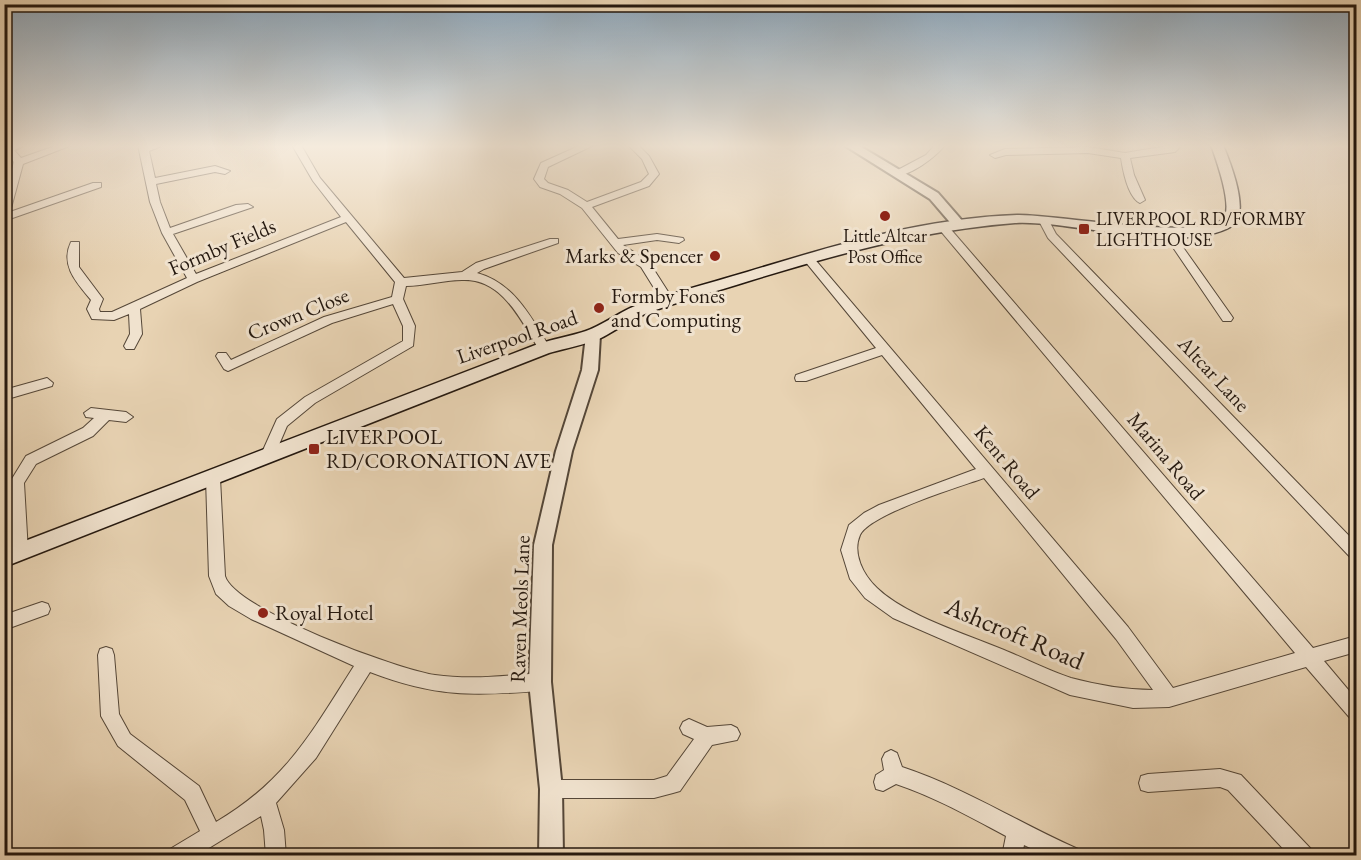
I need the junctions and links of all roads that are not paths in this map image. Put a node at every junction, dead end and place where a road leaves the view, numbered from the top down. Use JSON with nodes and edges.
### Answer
{"nodes":[{"id":1,"x":13,"y":185,"type":"edge"},
{"id":2,"x":97,"y":185,"type":"dead end"},
{"id":3,"x":151,"y":185,"type":"edge"},
{"id":4,"x":321,"y":185,"type":"edge"},
{"id":5,"x":544,"y":185,"type":"edge"},
{"id":6,"x":642,"y":185,"type":"edge"},
{"id":7,"x":916,"y":185,"type":"edge"},
{"id":8,"x":1133,"y":185,"type":"edge"},
{"id":9,"x":1229,"y":185,"type":"edge"},
{"id":10,"x":1140,"y":200,"type":"dead end"},
{"id":11,"x":244,"y":205,"type":"dead end"},
{"id":12,"x":586,"y":206,"type":"junction"},
{"id":13,"x":4,"y":217,"type":"edge"},
{"id":14,"x":347,"y":218,"type":"junction"},
{"id":15,"x":1044,"y":221,"type":"junction"},
{"id":16,"x":951,"y":226,"type":"junction"},
{"id":17,"x":1171,"y":232,"type":"junction"},
{"id":18,"x":167,"y":233,"type":"junction"},
{"id":19,"x":679,"y":240,"type":"dead end"},
{"id":20,"x":554,"y":241,"type":"dead end"},
{"id":21,"x":616,"y":243,"type":"junction"},
{"id":22,"x":70,"y":250,"type":"dead end"},
{"id":23,"x":808,"y":258,"type":"junction"},
{"id":24,"x":464,"y":276,"type":"junction"},
{"id":25,"x":193,"y":279,"type":"junction"},
{"id":26,"x":400,"y":282,"type":"junction"},
{"id":27,"x":397,"y":299,"type":"junction"},
{"id":28,"x":668,"y":301,"type":"junction"},
{"id":29,"x":134,"y":307,"type":"junction"},
{"id":30,"x":1227,"y":318,"type":"dead end"},
{"id":31,"x":593,"y":335,"type":"junction"},
{"id":32,"x":130,"y":346,"type":"dead end"},
{"id":33,"x":544,"y":348,"type":"junction"},
{"id":34,"x":886,"y":350,"type":"junction"},
{"id":35,"x":222,"y":356,"type":"dead end"},
{"id":36,"x":801,"y":378,"type":"dead end"},
{"id":37,"x":47,"y":383,"type":"dead end"},
{"id":38,"x":4,"y":395,"type":"edge"},
{"id":39,"x":91,"y":413,"type":"dead end"},
{"id":40,"x":105,"y":416,"type":"junction"},
{"id":41,"x":126,"y":417,"type":"dead end"},
{"id":42,"x":267,"y":457,"type":"junction"},
{"id":43,"x":987,"y":471,"type":"junction"},
{"id":44,"x":213,"y":478,"type":"junction"},
{"id":45,"x":1356,"y":554,"type":"edge"},
{"id":46,"x":12,"y":555,"type":"edge"},
{"id":47,"x":42,"y":609,"type":"dead end"},
{"id":48,"x":4,"y":623,"type":"edge"},
{"id":49,"x":1356,"y":644,"type":"edge"},
{"id":50,"x":106,"y":655,"type":"dead end"},
{"id":51,"x":1311,"y":659,"type":"junction"},
{"id":52,"x":367,"y":661,"type":"junction"},
{"id":53,"x":540,"y":682,"type":"junction"},
{"id":54,"x":1169,"y":698,"type":"junction"},
{"id":55,"x":1356,"y":712,"type":"edge"},
{"id":56,"x":688,"y":728,"type":"dead end"},
{"id":57,"x":731,"y":734,"type":"dead end"},
{"id":58,"x":707,"y":736,"type":"junction"},
{"id":59,"x":889,"y":772,"type":"dead end"},
{"id":60,"x":1148,"y":783,"type":"dead end"},
{"id":61,"x":551,"y":789,"type":"junction"},
{"id":62,"x":266,"y":800,"type":"junction"},
{"id":63,"x":1017,"y":832,"type":"junction"},
{"id":64,"x":211,"y":834,"type":"junction"},
{"id":65,"x":177,"y":855,"type":"edge"},
{"id":66,"x":276,"y":855,"type":"edge"},
{"id":67,"x":551,"y":855,"type":"edge"},
{"id":68,"x":1012,"y":855,"type":"edge"},
{"id":69,"x":1071,"y":855,"type":"edge"},
{"id":70,"x":1304,"y":855,"type":"edge"}],
"edges":[{"from":1,"to":13,"type":"street"},
{"from":2,"to":13,"type":"street"},
{"from":3,"to":18,"type":"street"},
{"from":4,"to":14,"type":"street"},
{"from":5,"to":12,"type":"street"},
{"from":6,"to":12,"type":"street"},
{"from":7,"to":16,"type":"street"},
{"from":8,"to":10,"type":"street"},
{"from":9,"to":17,"type":"main road","name":"Liverpool Road"},
{"from":11,"to":18,"type":"street"},
{"from":12,"to":21,"type":"street"},
{"from":14,"to":25,"type":"street","name":"Formby Fields"},
{"from":14,"to":26,"type":"street"},
{"from":15,"to":16,"type":"main road","name":"Liverpool Road"},
{"from":15,"to":17,"type":"main road","name":"Liverpool Road"},
{"from":15,"to":45,"type":"street","name":"Altcar Lane"},
{"from":16,"to":23,"type":"main road","name":"Liverpool Road"},
{"from":16,"to":51,"type":"street","name":"Marina Road"},
{"from":17,"to":30,"type":"street"},
{"from":18,"to":25,"type":"street"},
{"from":19,"to":21,"type":"street"},
{"from":20,"to":24,"type":"street"},
{"from":21,"to":28,"type":"street"},
{"from":22,"to":29,"type":"street","name":"Formby Fields"},
{"from":23,"to":28,"type":"main road","name":"Liverpool Road"},
{"from":23,"to":34,"type":"street","name":"Kent Road"},
{"from":24,"to":26,"type":"street"},
{"from":24,"to":33,"type":"street"},
{"from":25,"to":29,"type":"street","name":"Formby Fields"},
{"from":26,"to":27,"type":"street"},
{"from":27,"to":35,"type":"street","name":"Crown Close"},
{"from":27,"to":42,"type":"street"},
{"from":28,"to":31,"type":"main road","name":"Liverpool Road"},
{"from":29,"to":32,"type":"street"},
{"from":31,"to":33,"type":"main road","name":"Liverpool Road"},
{"from":31,"to":53,"type":"street","name":"Raven Meols Lane"},
{"from":33,"to":42,"type":"main road","name":"Liverpool Road"},
{"from":34,"to":36,"type":"street"},
{"from":34,"to":43,"type":"street","name":"Kent Road"},
{"from":37,"to":38,"type":"street"},
{"from":39,"to":40,"type":"street"},
{"from":40,"to":41,"type":"street"},
{"from":40,"to":46,"type":"street"},
{"from":42,"to":44,"type":"main road","name":"Liverpool Road"},
{"from":43,"to":54,"type":"street","name":"Kent Road"},
{"from":43,"to":54,"type":"street","name":"Ashcroft Road"},
{"from":44,"to":46,"type":"main road","name":"Liverpool Road"},
{"from":44,"to":52,"type":"street"},
{"from":47,"to":48,"type":"street"},
{"from":49,"to":51,"type":"street","name":"Ashcroft Road"},
{"from":50,"to":64,"type":"street"},
{"from":51,"to":54,"type":"street","name":"Ashcroft Road"},
{"from":51,"to":55,"type":"street","name":"Marina Road"},
{"from":52,"to":53,"type":"street"},
{"from":52,"to":62,"type":"street"},
{"from":53,"to":61,"type":"street","name":"Raven Meols Lane"},
{"from":56,"to":58,"type":"street"},
{"from":57,"to":58,"type":"street"},
{"from":58,"to":61,"type":"street"},
{"from":59,"to":63,"type":"street"},
{"from":60,"to":70,"type":"street"},
{"from":61,"to":67,"type":"street","name":"Raven Meols Lane"},
{"from":62,"to":64,"type":"street"},
{"from":62,"to":66,"type":"street"},
{"from":63,"to":68,"type":"street"},
{"from":63,"to":69,"type":"street"},
{"from":64,"to":65,"type":"street"}]}
